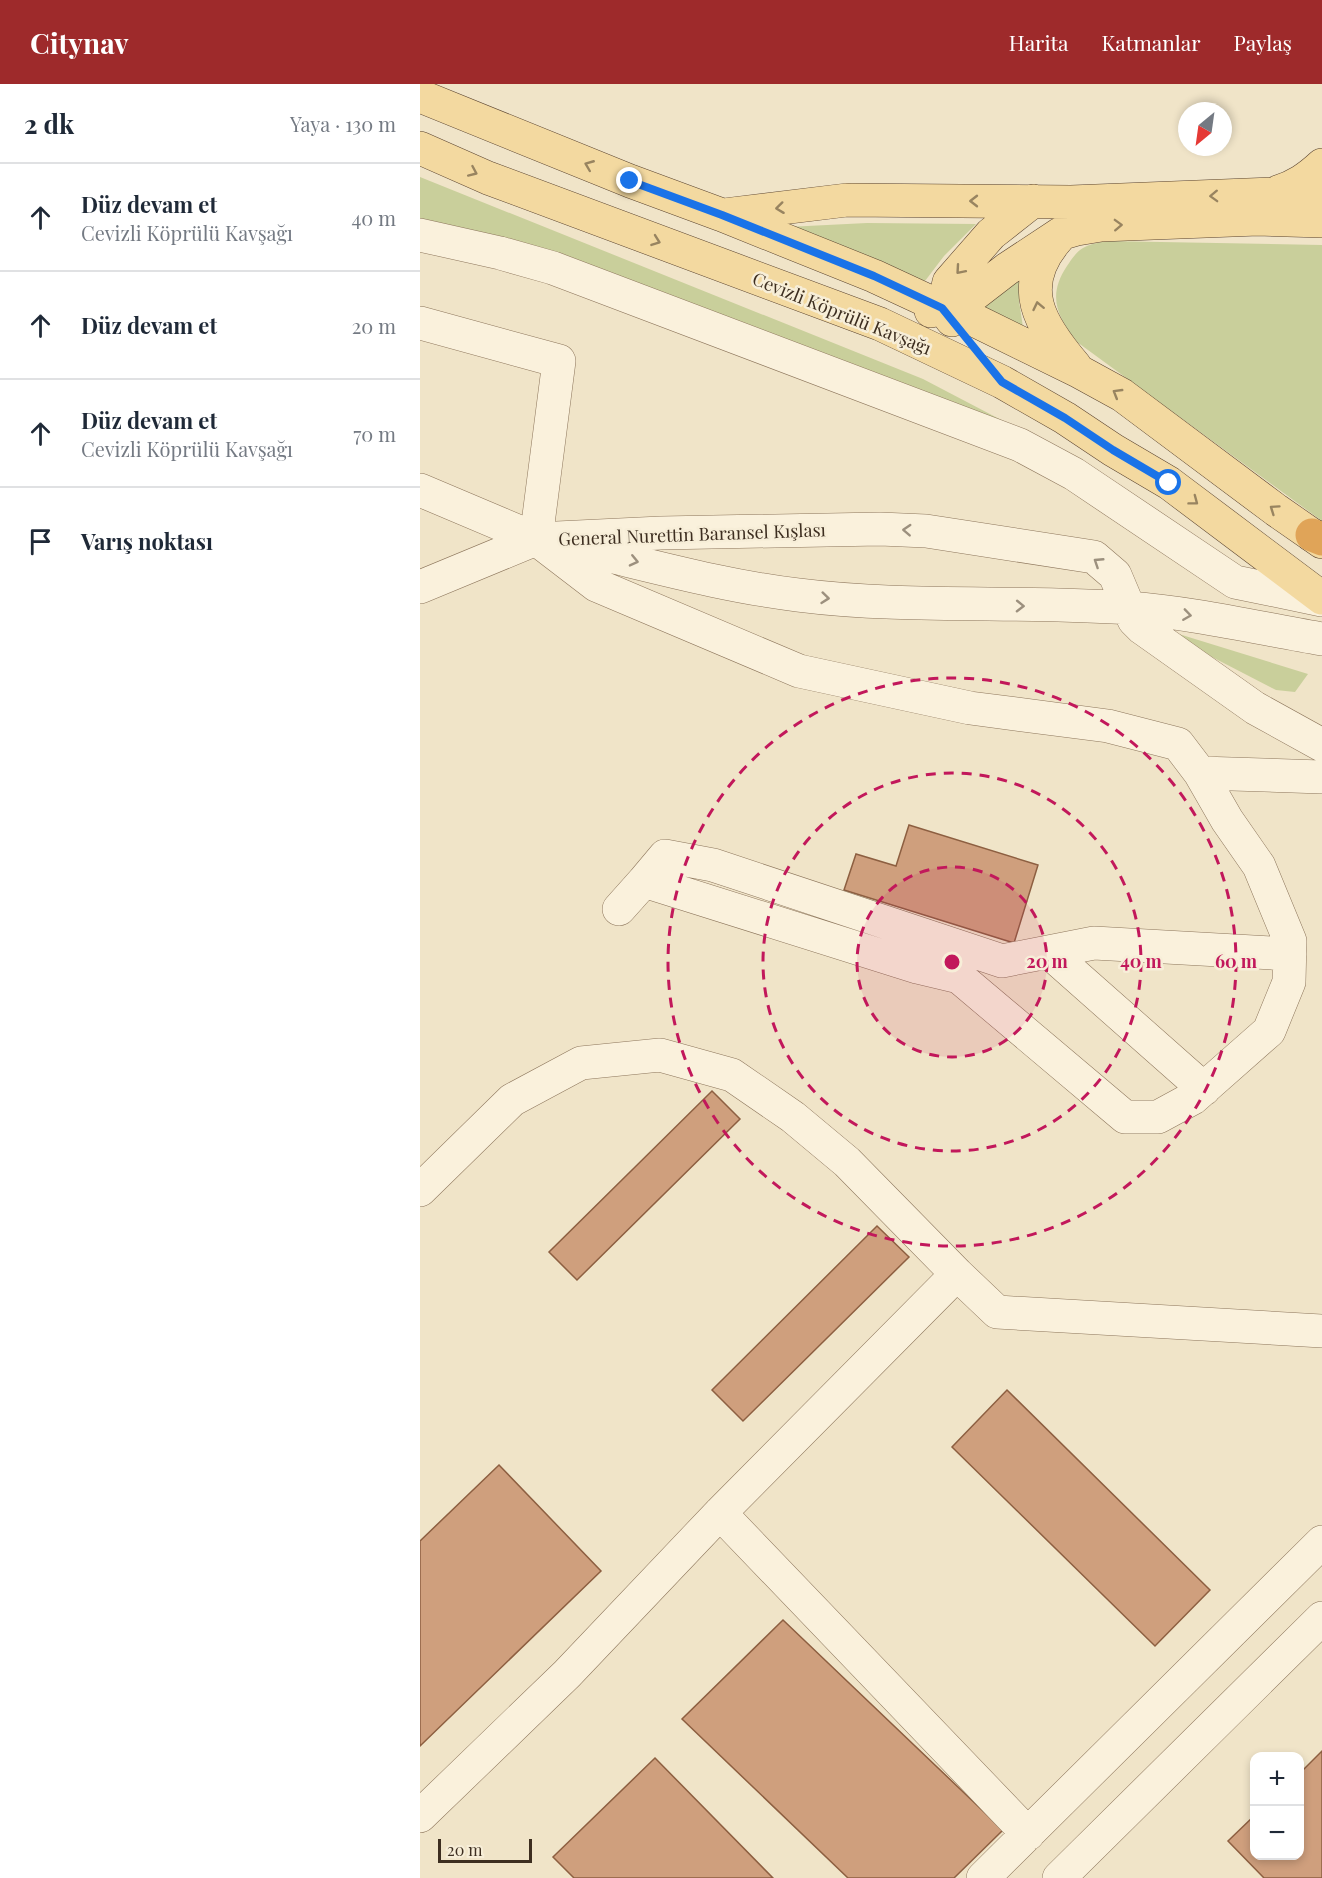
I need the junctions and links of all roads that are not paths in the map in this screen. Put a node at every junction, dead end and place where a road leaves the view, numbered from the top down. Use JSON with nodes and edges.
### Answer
{"nodes":[{"id":1,"x":420,"y":96,"type":"edge"},
{"id":2,"x":420,"y":148,"type":"edge"},
{"id":3,"x":1322,"y":165,"type":"edge"},
{"id":4,"x":1273,"y":194,"type":"junction"},
{"id":5,"x":1322,"y":195,"type":"edge"},
{"id":6,"x":1033,"y":201,"type":"junction"},
{"id":7,"x":722,"y":215,"type":"junction"},
{"id":8,"x":1322,"y":221,"type":"edge"},
{"id":9,"x":1060,"y":234,"type":"junction"},
{"id":10,"x":420,"y":235,"type":"edge"},
{"id":11,"x":942,"y":308,"type":"junction"},
{"id":12,"x":420,"y":323,"type":"edge"},
{"id":13,"x":880,"y":324,"type":"junction"},
{"id":14,"x":1080,"y":372,"type":"junction"},
{"id":15,"x":1002,"y":382,"type":"junction"},
{"id":16,"x":420,"y":490,"type":"edge"},
{"id":17,"x":536,"y":539,"type":"junction"},
{"id":18,"x":1319,"y":539,"type":"edge"},
{"id":19,"x":420,"y":587,"type":"edge"},
{"id":20,"x":1322,"y":599,"type":"edge"},
{"id":21,"x":1129,"y":608,"type":"junction"},
{"id":22,"x":1322,"y":639,"type":"edge"},
{"id":23,"x":1322,"y":745,"type":"edge"},
{"id":24,"x":1200,"y":773,"type":"junction"},
{"id":25,"x":1322,"y":777,"type":"edge"},
{"id":26,"x":644,"y":881,"type":"junction"},
{"id":27,"x":619,"y":909,"type":"dead end"},
{"id":28,"x":1049,"y":952,"type":"junction"},
{"id":29,"x":1290,"y":954,"type":"junction"},
{"id":30,"x":1002,"y":961,"type":"junction"},
{"id":31,"x":958,"y":977,"type":"junction"},
{"id":32,"x":1204,"y":1089,"type":"junction"},
{"id":33,"x":420,"y":1190,"type":"edge"},
{"id":34,"x":957,"y":1274,"type":"junction"},
{"id":35,"x":1322,"y":1331,"type":"edge"},
{"id":36,"x":720,"y":1513,"type":"junction"},
{"id":37,"x":1322,"y":1542,"type":"edge"},
{"id":38,"x":1322,"y":1617,"type":"edge"},
{"id":39,"x":420,"y":1816,"type":"edge"},
{"id":40,"x":1028,"y":1834,"type":"junction"},
{"id":41,"x":983,"y":1878,"type":"edge"},
{"id":42,"x":1059,"y":1878,"type":"edge"}],
"edges":[{"from":7,"to":1,"type":"main road","one_way":true},
{"from":2,"to":13,"type":"main road","name":"Cevizli Köprülü Kavşağı","one_way":true},
{"from":3,"to":4,"type":"main road"},
{"from":4,"to":5,"type":"main road"},
{"from":4,"to":6,"type":"main road","one_way":true},
{"from":6,"to":7,"type":"main road","one_way":true},
{"from":6,"to":11,"type":"main road","one_way":true},
{"from":7,"to":11,"type":"main road"},
{"from":9,"to":8,"type":"main road","one_way":true},
{"from":9,"to":11,"type":"main road"},
{"from":14,"to":9,"type":"main road","one_way":true},
{"from":10,"to":20,"type":"street"},
{"from":11,"to":13,"type":"main road"},
{"from":11,"to":14,"type":"main road"},
{"from":11,"to":15,"type":"main road"},
{"from":12,"to":17,"type":"street"},
{"from":13,"to":15,"type":"main road","name":"Cevizli Köprülü Kavşağı"},
{"from":18,"to":14,"type":"main road","one_way":true},
{"from":15,"to":20,"type":"main road","name":"Cevizli Köprülü Kavşağı","one_way":true},
{"from":16,"to":17,"type":"street"},
{"from":17,"to":19,"type":"street"},
{"from":17,"to":21,"type":"street","name":"General Nurettin Baransel Kışlası","one_way":true},
{"from":21,"to":17,"type":"street","name":"General Nurettin Baransel Kışlası","one_way":true},
{"from":17,"to":24,"type":"street"},
{"from":21,"to":22,"type":"street","name":"General Nurettin Baransel Kışlası","one_way":true},
{"from":21,"to":23,"type":"street"},
{"from":24,"to":25,"type":"street"},
{"from":24,"to":29,"type":"street"},
{"from":26,"to":27,"type":"street"},
{"from":26,"to":30,"type":"street"},
{"from":26,"to":31,"type":"street"},
{"from":28,"to":29,"type":"street"},
{"from":28,"to":30,"type":"street"},
{"from":28,"to":32,"type":"street"},
{"from":29,"to":32,"type":"street"},
{"from":30,"to":31,"type":"street"},
{"from":31,"to":32,"type":"street"},
{"from":33,"to":34,"type":"street"},
{"from":34,"to":35,"type":"street"},
{"from":34,"to":36,"type":"street"},
{"from":36,"to":39,"type":"street"},
{"from":36,"to":40,"type":"street"},
{"from":37,"to":40,"type":"street"},
{"from":38,"to":42,"type":"street"},
{"from":40,"to":41,"type":"street"}]}
